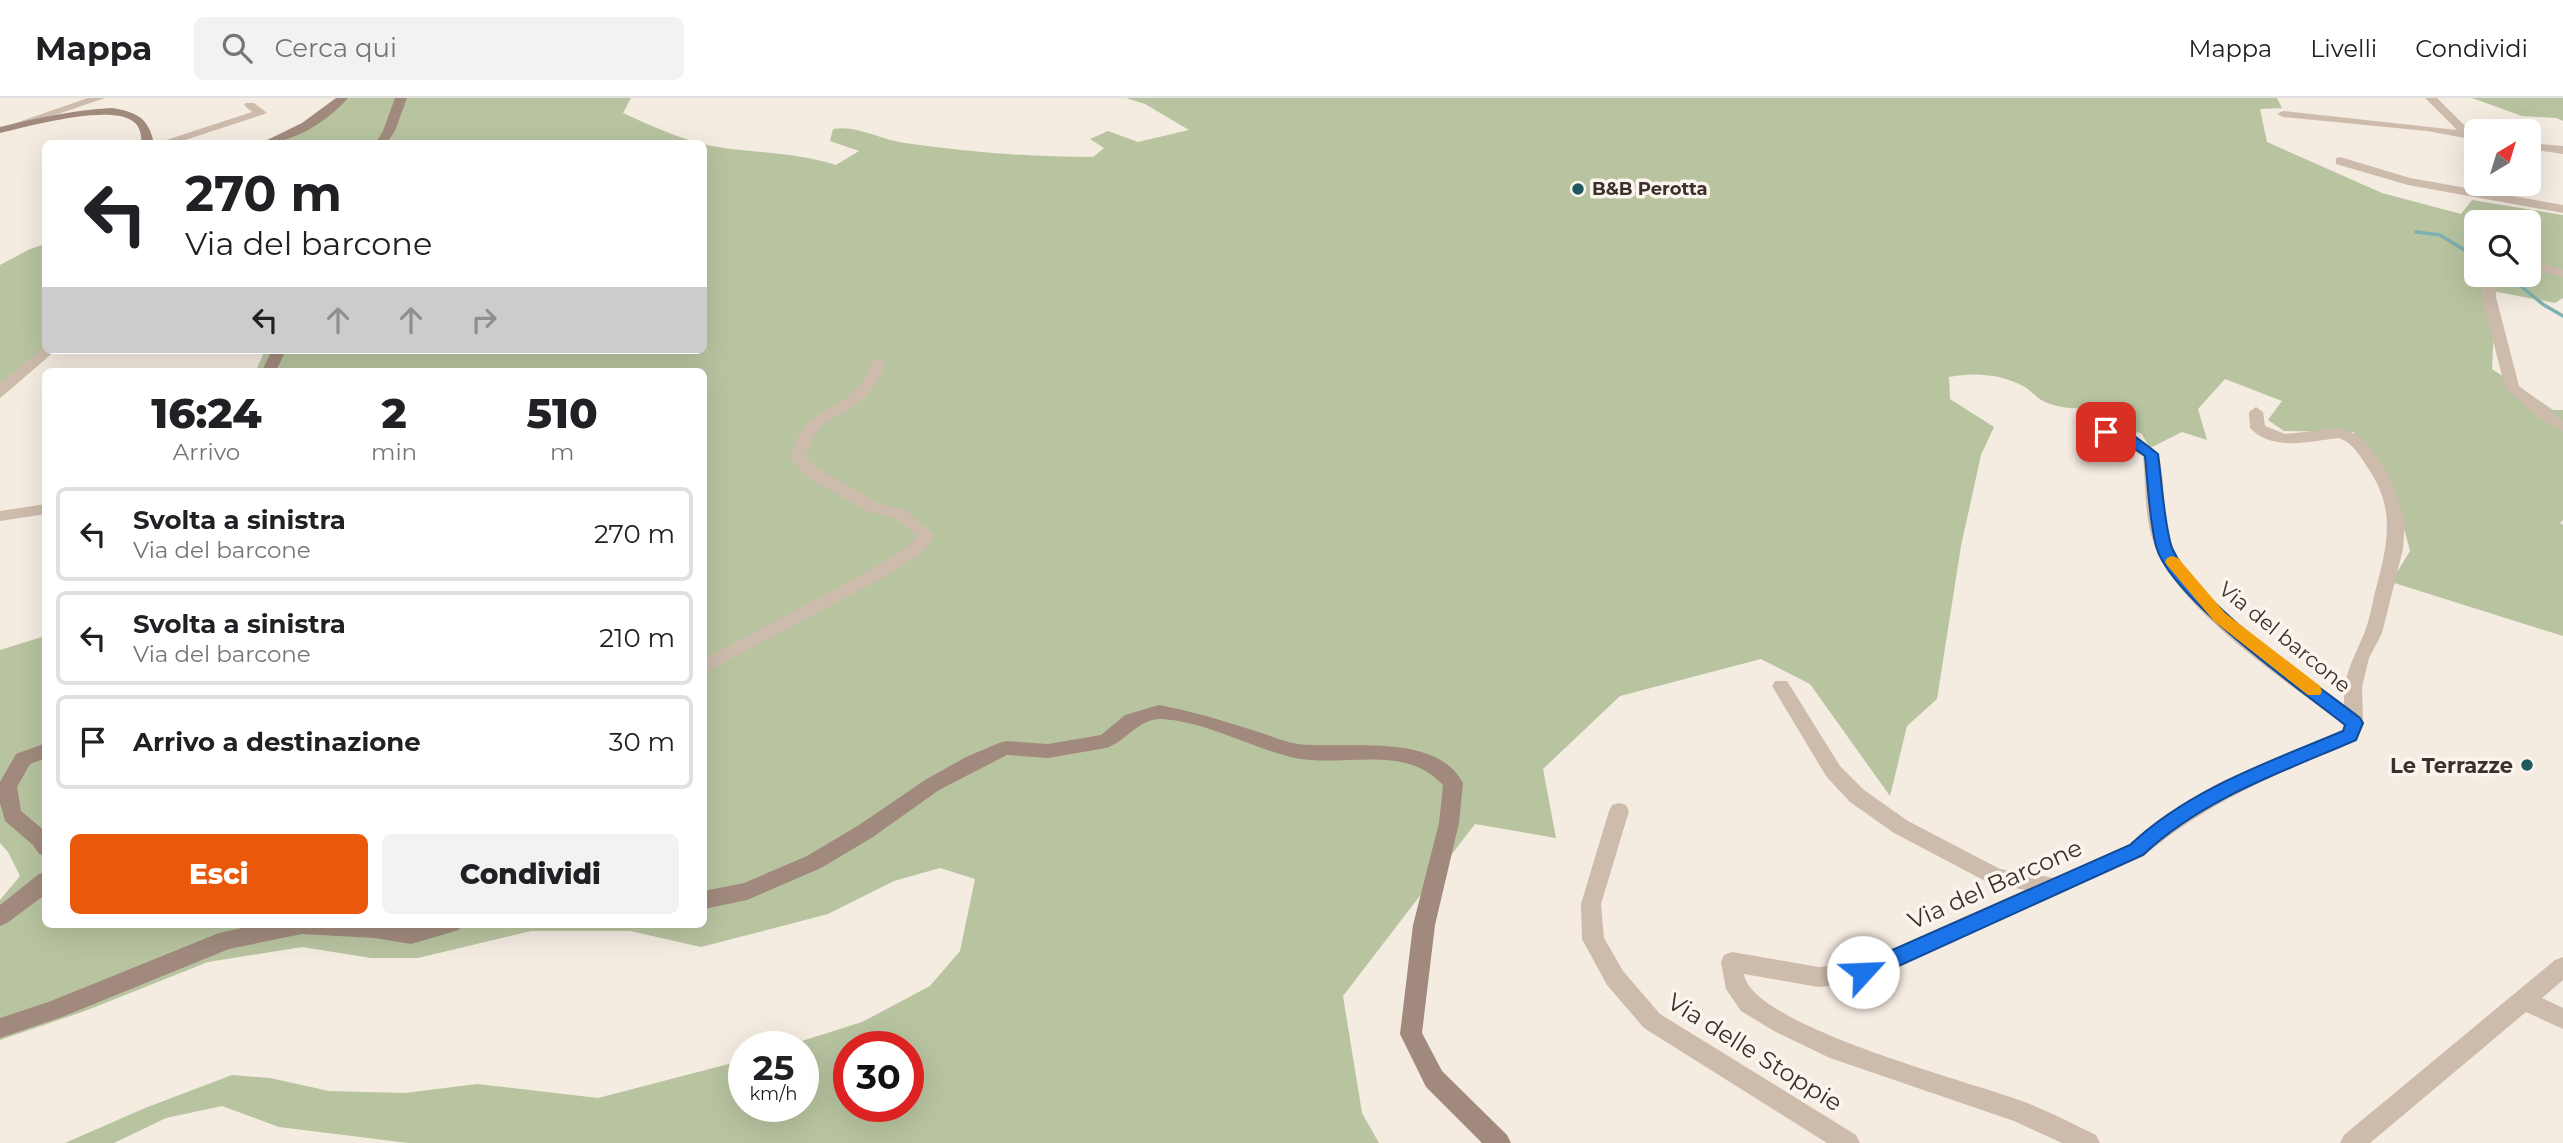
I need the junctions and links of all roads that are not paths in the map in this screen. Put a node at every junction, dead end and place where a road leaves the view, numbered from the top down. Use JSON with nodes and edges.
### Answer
{"nodes":[{"id":1,"x":100,"y":98,"type":"edge"},
{"id":2,"x":342,"y":98,"type":"edge"},
{"id":3,"x":401,"y":98,"type":"edge"},
{"id":4,"x":2431,"y":98,"type":"edge"},
{"id":5,"x":250,"y":105,"type":"dead end"},
{"id":6,"x":2283,"y":114,"type":"dead end"},
{"id":7,"x":3,"y":129,"type":"edge"},
{"id":8,"x":2464,"y":129,"type":"edge"},
{"id":9,"x":2464,"y":134,"type":"edge"},
{"id":10,"x":147,"y":140,"type":"edge"},
{"id":11,"x":172,"y":140,"type":"edge"},
{"id":12,"x":272,"y":140,"type":"edge"},
{"id":13,"x":383,"y":140,"type":"edge"},
{"id":14,"x":2541,"y":147,"type":"edge"},
{"id":15,"x":2563,"y":150,"type":"edge"},
{"id":16,"x":2340,"y":161,"type":"dead end"},
{"id":17,"x":2563,"y":209,"type":"edge"},
{"id":18,"x":2541,"y":267,"type":"edge"},
{"id":19,"x":2541,"y":273,"type":"edge"},
{"id":20,"x":2563,"y":273,"type":"edge"},
{"id":21,"x":2563,"y":279,"type":"edge"},
{"id":22,"x":2489,"y":287,"type":"edge"},
{"id":23,"x":43,"y":354,"type":"edge"},
{"id":24,"x":879,"y":363,"type":"dead end"},
{"id":25,"x":0,"y":391,"type":"edge"},
{"id":26,"x":2256,"y":412,"type":"dead end"},
{"id":27,"x":2563,"y":426,"type":"edge"},
{"id":28,"x":2087,"y":435,"type":"dead end"},
{"id":29,"x":42,"y":510,"type":"edge"},
{"id":30,"x":0,"y":516,"type":"edge"},
{"id":31,"x":707,"y":665,"type":"edge"},
{"id":32,"x":1781,"y":686,"type":"dead end"},
{"id":33,"x":2354,"y":723,"type":"junction"},
{"id":34,"x":42,"y":752,"type":"edge"},
{"id":35,"x":1619,"y":811,"type":"dead end"},
{"id":36,"x":42,"y":842,"type":"edge"},
{"id":37,"x":42,"y":886,"type":"edge"},
{"id":38,"x":2053,"y":886,"type":"junction"},
{"id":39,"x":707,"y":899,"type":"edge"},
{"id":40,"x":0,"y":917,"type":"edge"},
{"id":41,"x":287,"y":928,"type":"edge"},
{"id":42,"x":357,"y":928,"type":"edge"},
{"id":43,"x":436,"y":928,"type":"edge"},
{"id":44,"x":2563,"y":967,"type":"edge"},
{"id":45,"x":2524,"y":1000,"type":"junction"},
{"id":46,"x":2563,"y":1019,"type":"edge"},
{"id":47,"x":0,"y":1028,"type":"edge"},
{"id":48,"x":1499,"y":1143,"type":"edge"},
{"id":49,"x":1849,"y":1143,"type":"edge"},
{"id":50,"x":2088,"y":1143,"type":"edge"},
{"id":51,"x":2352,"y":1143,"type":"edge"}],
"edges":[{"from":1,"to":7,"type":"street"},
{"from":2,"to":12,"type":"street"},
{"from":3,"to":13,"type":"street"},
{"from":4,"to":8,"type":"street"},
{"from":5,"to":11,"type":"street"},
{"from":6,"to":9,"type":"street"},
{"from":7,"to":10,"type":"street"},
{"from":14,"to":15,"type":"street"},
{"from":16,"to":17,"type":"street"},
{"from":18,"to":20,"type":"street"},
{"from":19,"to":21,"type":"street"},
{"from":22,"to":27,"type":"street"},
{"from":23,"to":25,"type":"street"},
{"from":24,"to":31,"type":"street"},
{"from":26,"to":33,"type":"street","name":"Via del Barcone"},
{"from":28,"to":33,"type":"street","name":"Via del barcone"},
{"from":29,"to":30,"type":"street"},
{"from":32,"to":38,"type":"street"},
{"from":33,"to":38,"type":"street","name":"Via del Barcone"},
{"from":34,"to":36,"type":"street"},
{"from":35,"to":49,"type":"street","name":"Via delle Stoppie"},
{"from":37,"to":40,"type":"street"},
{"from":38,"to":50,"type":"street","name":"Via del Barcone"},
{"from":39,"to":48,"type":"street"},
{"from":41,"to":47,"type":"street"},
{"from":42,"to":43,"type":"street"},
{"from":44,"to":45,"type":"street"},
{"from":45,"to":46,"type":"street"},
{"from":45,"to":51,"type":"street"}]}
